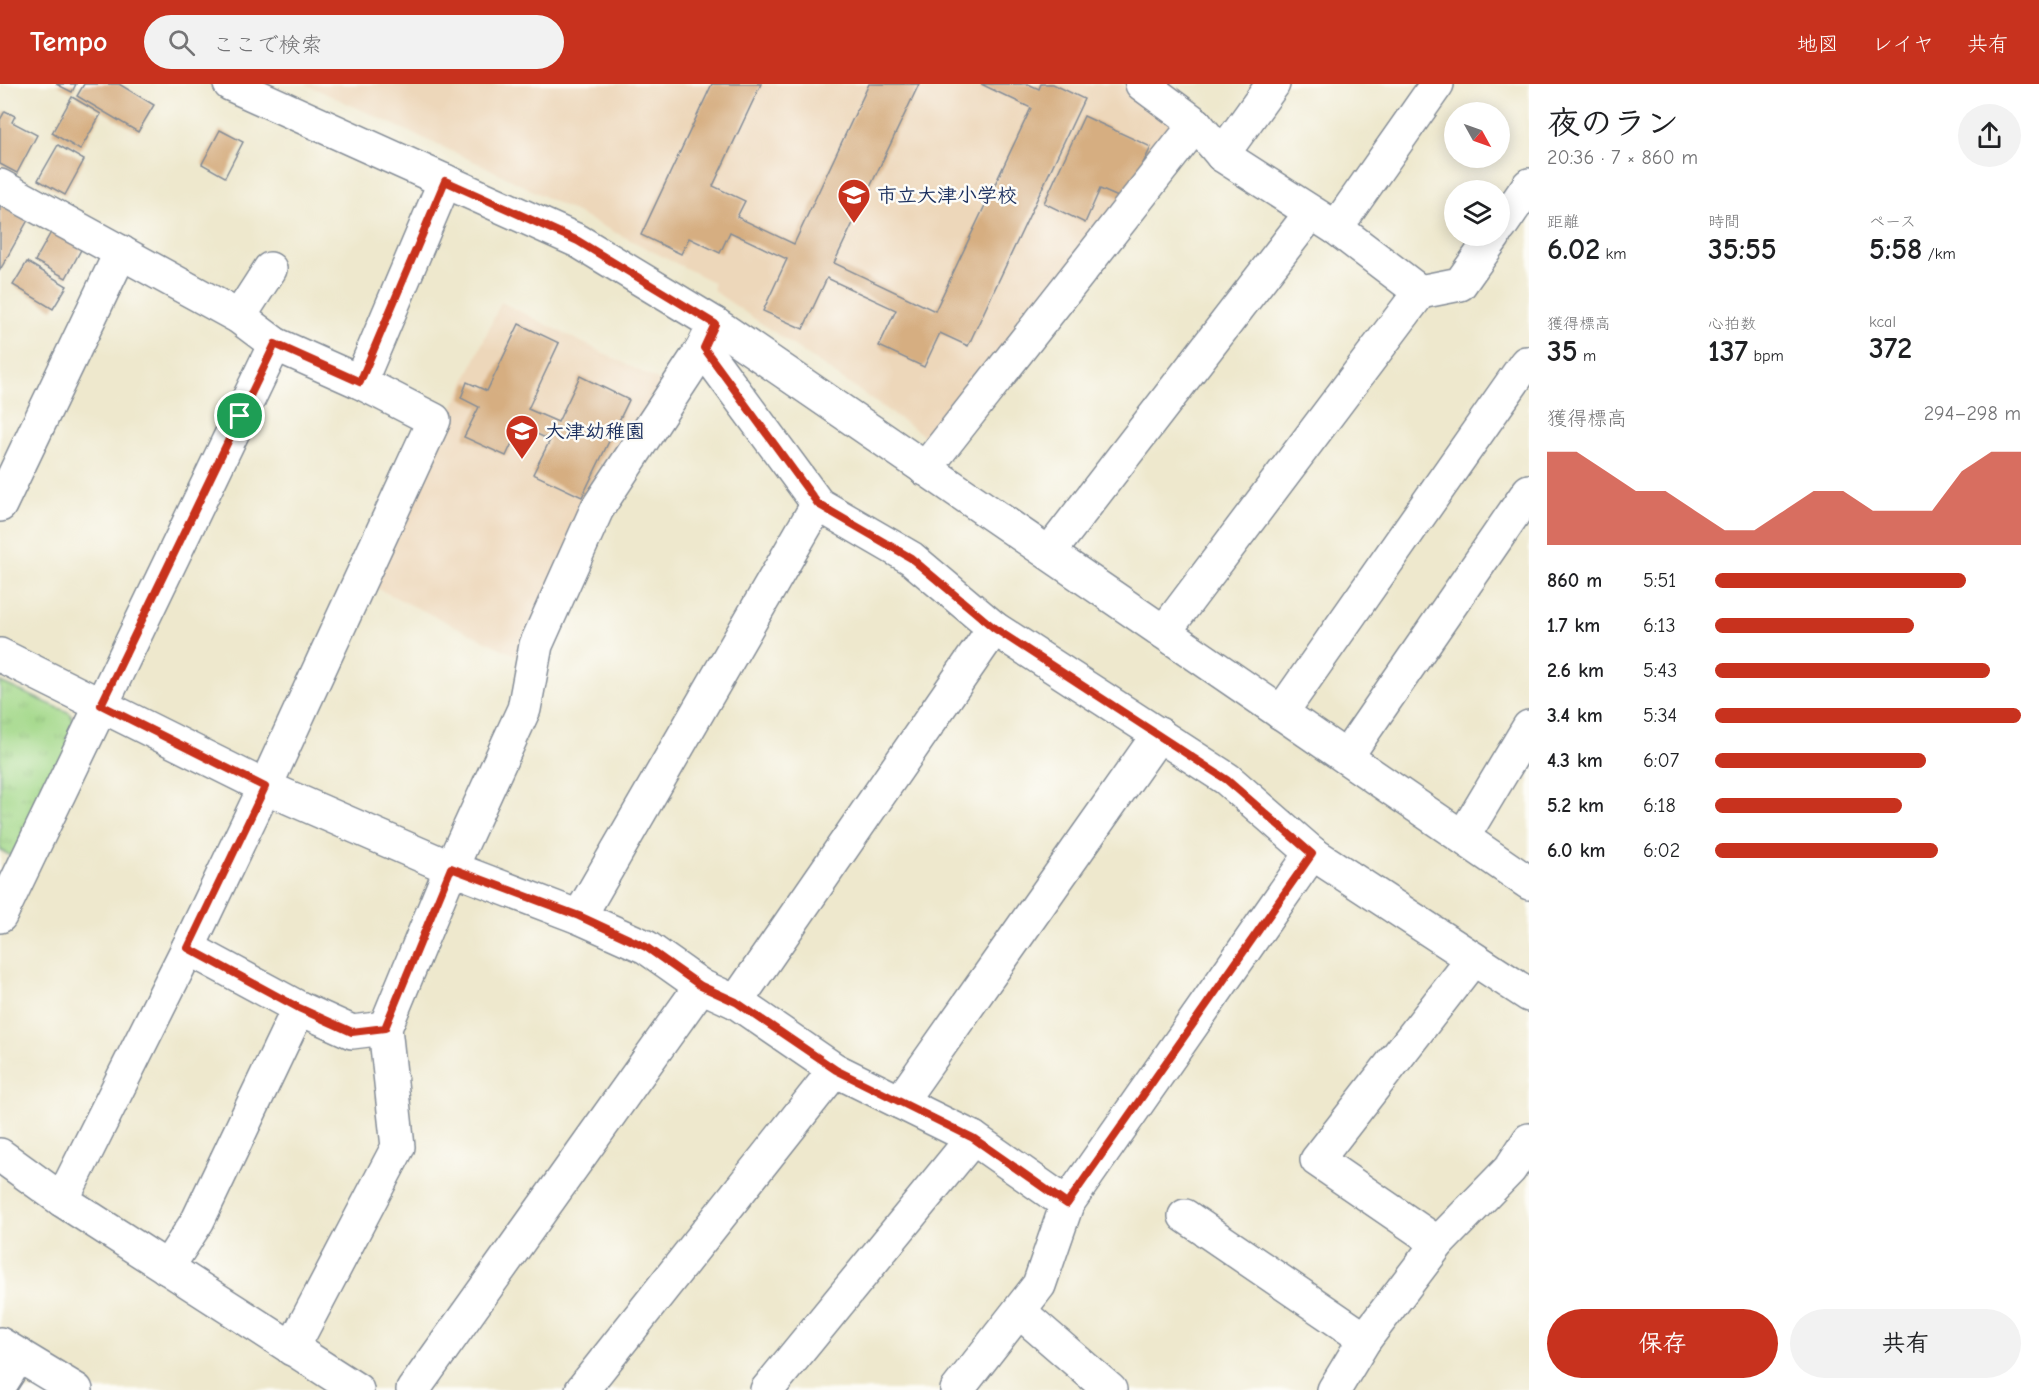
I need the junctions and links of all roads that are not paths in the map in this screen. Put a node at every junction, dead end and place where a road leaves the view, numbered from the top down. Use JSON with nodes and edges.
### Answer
{"nodes":[{"id":1,"x":230,"y":84,"type":"edge"},
{"id":2,"x":1142,"y":84,"type":"edge"},
{"id":3,"x":1273,"y":84,"type":"edge"},
{"id":4,"x":1437,"y":84,"type":"edge"},
{"id":5,"x":1196,"y":123,"type":"junction"},
{"id":6,"x":1222,"y":155,"type":"junction"},
{"id":7,"x":445,"y":181,"type":"junction"},
{"id":8,"x":1529,"y":185,"type":"edge"},
{"id":9,"x":0,"y":186,"type":"edge"},
{"id":10,"x":1510,"y":213,"type":"edge"},
{"id":11,"x":1323,"y":221,"type":"junction"},
{"id":12,"x":1487,"y":246,"type":"edge"},
{"id":13,"x":121,"y":252,"type":"junction"},
{"id":14,"x":270,"y":269,"type":"dead end"},
{"id":15,"x":1420,"y":292,"type":"junction"},
{"id":16,"x":239,"y":317,"type":"junction"},
{"id":17,"x":709,"y":336,"type":"junction"},
{"id":18,"x":275,"y":344,"type":"junction"},
{"id":19,"x":1529,"y":363,"type":"edge"},
{"id":20,"x":360,"y":382,"type":"junction"},
{"id":21,"x":926,"y":469,"type":"junction"},
{"id":22,"x":1529,"y":491,"type":"edge"},
{"id":23,"x":818,"y":504,"type":"junction"},
{"id":24,"x":0,"y":505,"type":"edge"},
{"id":25,"x":1049,"y":553,"type":"junction"},
{"id":26,"x":994,"y":628,"type":"junction"},
{"id":27,"x":1164,"y":633,"type":"junction"},
{"id":28,"x":0,"y":655,"type":"edge"},
{"id":29,"x":101,"y":705,"type":"junction"},
{"id":30,"x":1281,"y":712,"type":"junction"},
{"id":31,"x":1529,"y":727,"type":"edge"},
{"id":32,"x":1159,"y":734,"type":"junction"},
{"id":33,"x":1346,"y":757,"type":"junction"},
{"id":34,"x":265,"y":787,"type":"junction"},
{"id":35,"x":1463,"y":837,"type":"junction"},
{"id":36,"x":1312,"y":854,"type":"junction"},
{"id":37,"x":451,"y":868,"type":"junction"},
{"id":38,"x":1529,"y":883,"type":"edge"},
{"id":39,"x":0,"y":916,"type":"edge"},
{"id":40,"x":579,"y":916,"type":"junction"},
{"id":41,"x":188,"y":948,"type":"junction"},
{"id":42,"x":1473,"y":959,"type":"junction"},
{"id":43,"x":701,"y":986,"type":"junction"},
{"id":44,"x":1529,"y":995,"type":"edge"},
{"id":45,"x":736,"y":1002,"type":"junction"},
{"id":46,"x":299,"y":1008,"type":"junction"},
{"id":47,"x":385,"y":1028,"type":"junction"},
{"id":48,"x":836,"y":1070,"type":"junction"},
{"id":49,"x":900,"y":1102,"type":"junction"},
{"id":50,"x":973,"y":1138,"type":"junction"},
{"id":51,"x":1529,"y":1140,"type":"edge"},
{"id":52,"x":0,"y":1155,"type":"edge"},
{"id":53,"x":62,"y":1200,"type":"junction"},
{"id":54,"x":1067,"y":1204,"type":"junction"},
{"id":55,"x":1185,"y":1216,"type":"dead end"},
{"id":56,"x":1438,"y":1243,"type":"junction"},
{"id":57,"x":167,"y":1268,"type":"junction"},
{"id":58,"x":1020,"y":1312,"type":"junction"},
{"id":59,"x":1365,"y":1339,"type":"junction"},
{"id":60,"x":9,"y":1349,"type":"edge"},
{"id":61,"x":292,"y":1349,"type":"junction"},
{"id":62,"x":0,"y":1385,"type":"edge"},
{"id":63,"x":75,"y":1390,"type":"edge"},
{"id":64,"x":357,"y":1390,"type":"edge"},
{"id":65,"x":413,"y":1390,"type":"edge"},
{"id":66,"x":582,"y":1390,"type":"edge"},
{"id":67,"x":767,"y":1390,"type":"edge"},
{"id":68,"x":957,"y":1390,"type":"edge"},
{"id":69,"x":1110,"y":1390,"type":"edge"},
{"id":70,"x":1334,"y":1390,"type":"edge"}],
"edges":[{"from":1,"to":7,"type":"street"},
{"from":2,"to":5,"type":"street"},
{"from":3,"to":6,"type":"street"},
{"from":4,"to":11,"type":"street"},
{"from":5,"to":6,"type":"street"},
{"from":5,"to":21,"type":"street"},
{"from":6,"to":11,"type":"street"},
{"from":7,"to":17,"type":"street"},
{"from":7,"to":20,"type":"street"},
{"from":8,"to":10,"type":"street"},
{"from":9,"to":13,"type":"street"},
{"from":11,"to":15,"type":"street"},
{"from":11,"to":25,"type":"street"},
{"from":12,"to":15,"type":"street"},
{"from":13,"to":16,"type":"street"},
{"from":13,"to":24,"type":"street"},
{"from":14,"to":16,"type":"street"},
{"from":15,"to":27,"type":"street"},
{"from":16,"to":18,"type":"street"},
{"from":17,"to":21,"type":"street"},
{"from":17,"to":23,"type":"street"},
{"from":17,"to":37,"type":"street"},
{"from":18,"to":20,"type":"street"},
{"from":18,"to":29,"type":"street"},
{"from":19,"to":30,"type":"street"},
{"from":20,"to":34,"type":"street"},
{"from":21,"to":25,"type":"street"},
{"from":22,"to":33,"type":"street"},
{"from":23,"to":26,"type":"street"},
{"from":23,"to":40,"type":"street"},
{"from":25,"to":27,"type":"street"},
{"from":26,"to":32,"type":"street"},
{"from":26,"to":45,"type":"street"},
{"from":27,"to":30,"type":"street"},
{"from":28,"to":29,"type":"street"},
{"from":29,"to":34,"type":"street"},
{"from":29,"to":39,"type":"street"},
{"from":30,"to":33,"type":"street"},
{"from":31,"to":35,"type":"street"},
{"from":32,"to":36,"type":"street"},
{"from":32,"to":49,"type":"street"},
{"from":33,"to":35,"type":"street"},
{"from":34,"to":37,"type":"street"},
{"from":34,"to":41,"type":"street"},
{"from":35,"to":38,"type":"street"},
{"from":36,"to":42,"type":"street"},
{"from":36,"to":54,"type":"street"},
{"from":37,"to":40,"type":"street"},
{"from":37,"to":47,"type":"street"},
{"from":40,"to":43,"type":"street"},
{"from":41,"to":46,"type":"street"},
{"from":41,"to":53,"type":"street"},
{"from":42,"to":44,"type":"street"},
{"from":42,"to":56,"type":"street"},
{"from":43,"to":45,"type":"street"},
{"from":43,"to":65,"type":"street"},
{"from":45,"to":48,"type":"street"},
{"from":46,"to":47,"type":"street"},
{"from":46,"to":57,"type":"street"},
{"from":47,"to":61,"type":"street"},
{"from":48,"to":49,"type":"street"},
{"from":48,"to":66,"type":"street"},
{"from":49,"to":50,"type":"street"},
{"from":50,"to":54,"type":"street"},
{"from":50,"to":67,"type":"street"},
{"from":51,"to":56,"type":"street"},
{"from":52,"to":53,"type":"street"},
{"from":53,"to":57,"type":"street"},
{"from":54,"to":58,"type":"street"},
{"from":55,"to":59,"type":"street"},
{"from":56,"to":59,"type":"street"},
{"from":57,"to":61,"type":"street"},
{"from":58,"to":68,"type":"street"},
{"from":58,"to":69,"type":"street"},
{"from":59,"to":70,"type":"street"},
{"from":60,"to":62,"type":"street"},
{"from":60,"to":63,"type":"street"},
{"from":61,"to":64,"type":"street"}]}
